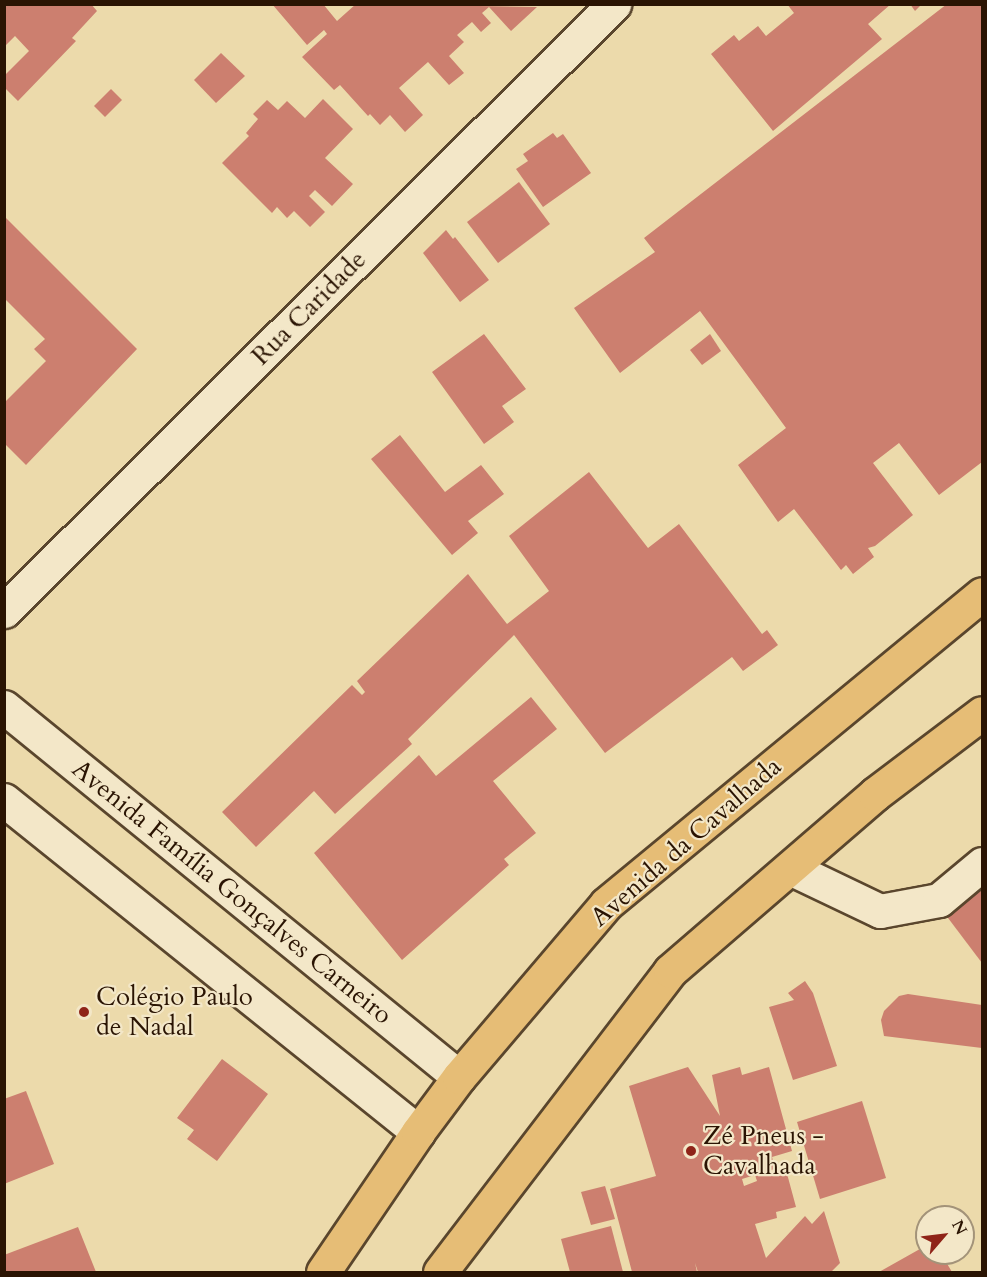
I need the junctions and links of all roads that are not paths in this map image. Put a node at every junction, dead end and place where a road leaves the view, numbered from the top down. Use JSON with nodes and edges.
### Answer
{"nodes":[{"id":1,"x":614,"y":4,"type":"edge"},
{"id":2,"x":982,"y":594,"type":"edge"},
{"id":3,"x":4,"y":611,"type":"edge"},
{"id":4,"x":4,"y":707,"type":"edge"},
{"id":5,"x":982,"y":713,"type":"edge"},
{"id":6,"x":4,"y":800,"type":"edge"},
{"id":7,"x":982,"y":864,"type":"edge"},
{"id":8,"x":790,"y":868,"type":"junction"},
{"id":9,"x":459,"y":1077,"type":"junction"},
{"id":10,"x":418,"y":1132,"type":"junction"},
{"id":11,"x":323,"y":1272,"type":"edge"},
{"id":12,"x":440,"y":1272,"type":"edge"}],
"edges":[{"from":1,"to":3,"type":"street","name":"Rua Caridade"},
{"from":2,"to":9,"type":"main road","name":"Avenida da Cavalhada"},
{"from":4,"to":9,"type":"street","name":"Avenida Família Gonçalves Carneiro"},
{"from":5,"to":8,"type":"main road"},
{"from":6,"to":10,"type":"street"},
{"from":7,"to":8,"type":"street"},
{"from":8,"to":12,"type":"main road"},
{"from":9,"to":10,"type":"main road","name":"Avenida da Cavalhada"},
{"from":10,"to":11,"type":"main road","name":"Avenida da Cavalhada"}]}
